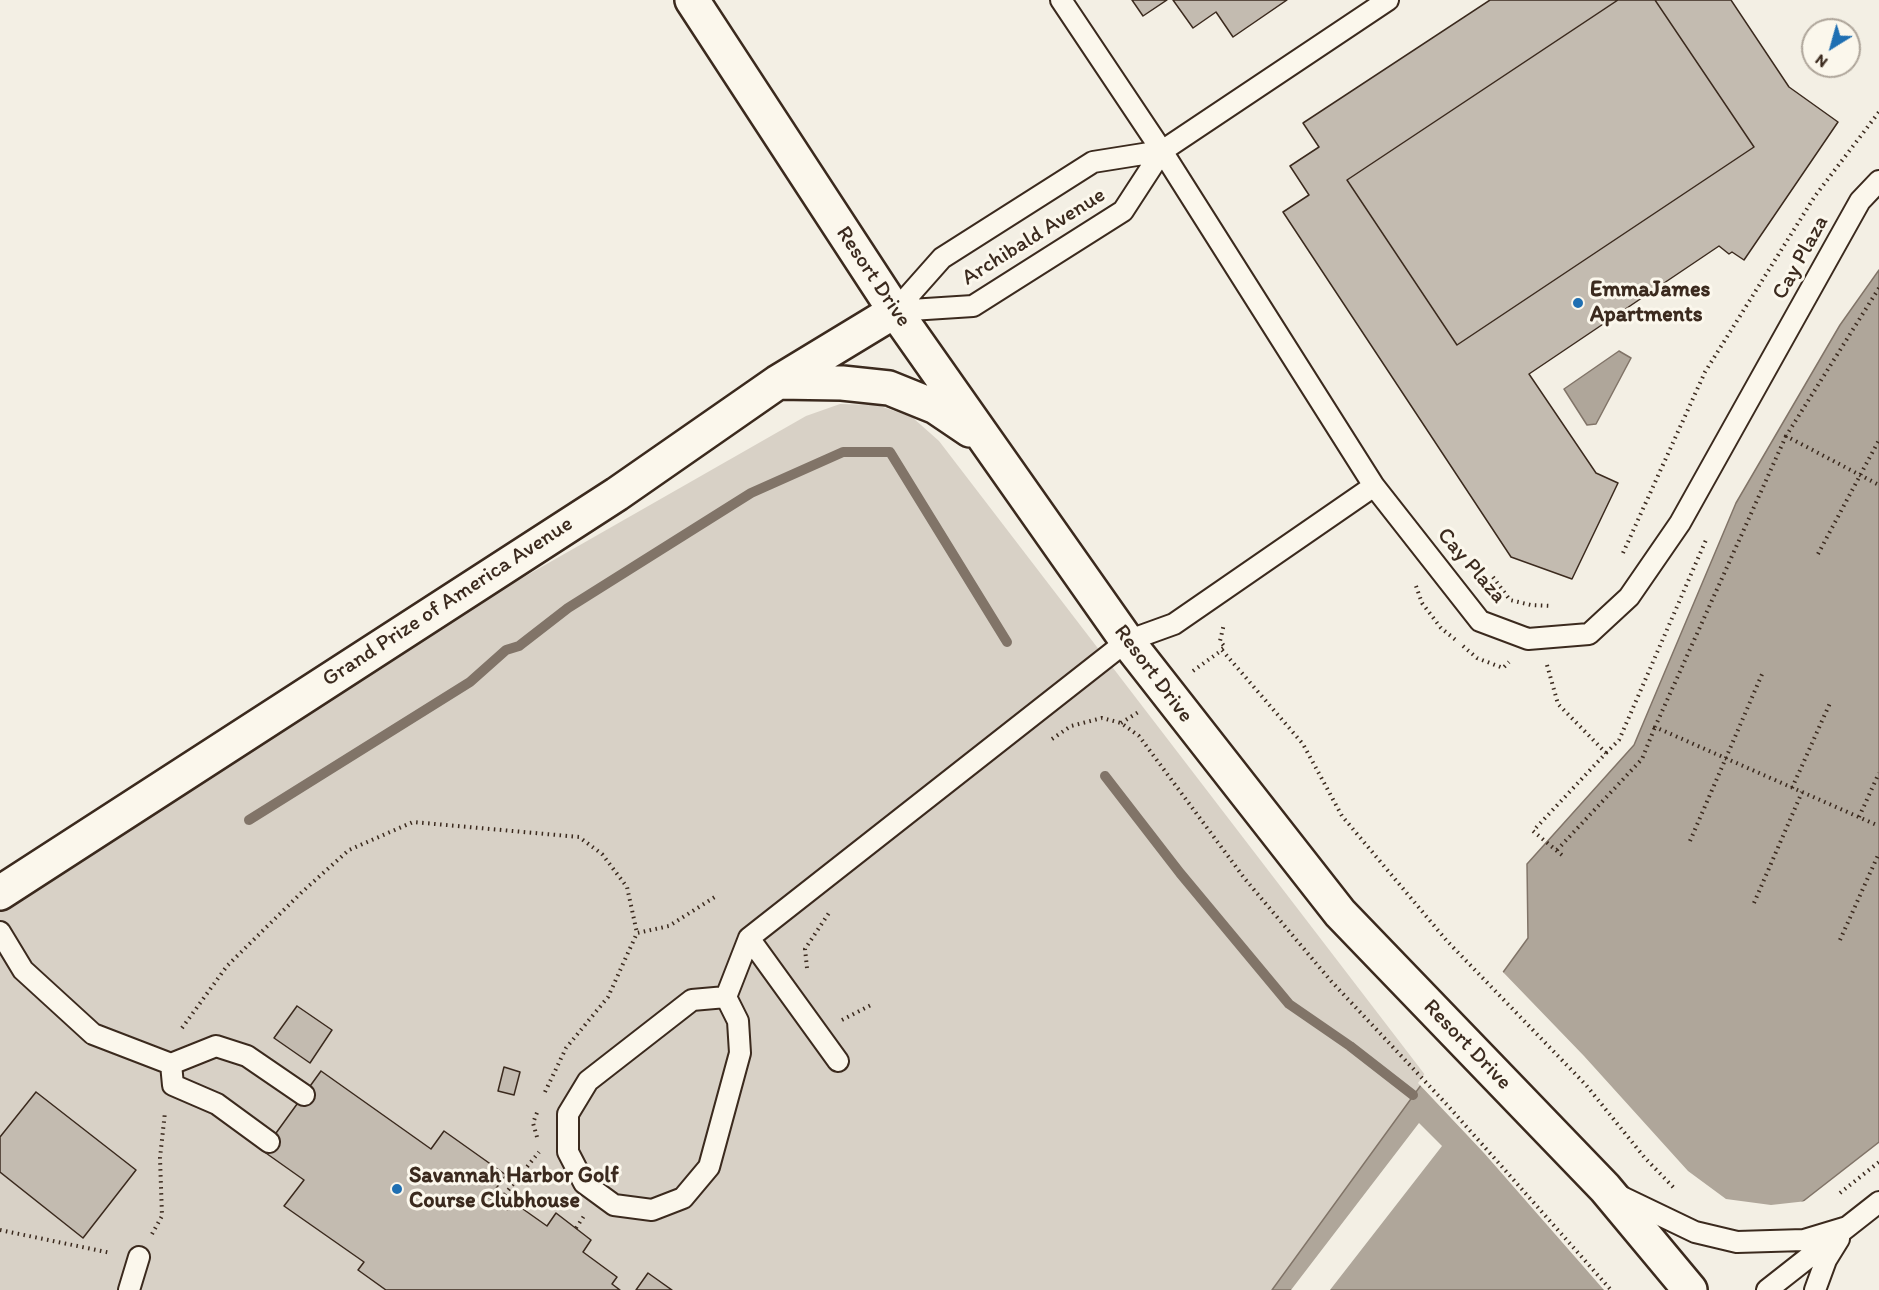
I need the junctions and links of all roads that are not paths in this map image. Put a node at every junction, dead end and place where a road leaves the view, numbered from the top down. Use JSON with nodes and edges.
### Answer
{"nodes":[{"id":1,"x":692,"y":0,"type":"edge"},
{"id":2,"x":1061,"y":0,"type":"edge"},
{"id":3,"x":1388,"y":0,"type":"edge"},
{"id":4,"x":1162,"y":151,"type":"junction"},
{"id":5,"x":1879,"y":181,"type":"edge"},
{"id":6,"x":895,"y":311,"type":"junction"},
{"id":7,"x":778,"y":382,"type":"junction"},
{"id":8,"x":984,"y":440,"type":"junction"},
{"id":9,"x":1374,"y":486,"type":"junction"},
{"id":10,"x":1127,"y":641,"type":"junction"},
{"id":11,"x":0,"y":892,"type":"edge"},
{"id":12,"x":0,"y":932,"type":"edge"},
{"id":13,"x":749,"y":938,"type":"junction"},
{"id":14,"x":726,"y":997,"type":"junction"},
{"id":15,"x":838,"y":1061,"type":"dead end"},
{"id":16,"x":171,"y":1064,"type":"junction"},
{"id":17,"x":304,"y":1095,"type":"dead end"},
{"id":18,"x":270,"y":1142,"type":"dead end"},
{"id":19,"x":1605,"y":1188,"type":"junction"},
{"id":20,"x":1879,"y":1202,"type":"edge"},
{"id":21,"x":1847,"y":1227,"type":"junction"},
{"id":22,"x":139,"y":1257,"type":"road end"},
{"id":23,"x":129,"y":1290,"type":"edge"},
{"id":24,"x":1690,"y":1290,"type":"edge"},
{"id":25,"x":1767,"y":1290,"type":"edge"},
{"id":26,"x":1815,"y":1290,"type":"edge"}],
"edges":[{"from":1,"to":6,"type":"street","name":"Resort Drive"},
{"from":2,"to":4,"type":"lane","name":"Cay Plaza"},
{"from":3,"to":4,"type":"lane","name":"Archibald Avenue"},
{"from":4,"to":6,"type":"lane","name":"Archibald Avenue"},
{"from":4,"to":6,"type":"lane","name":"Archibald Avenue"},
{"from":4,"to":9,"type":"lane","name":"Cay Plaza"},
{"from":5,"to":9,"type":"lane","name":"Cay Plaza"},
{"from":6,"to":7,"type":"street","name":"Grand Prize of America Avenue"},
{"from":6,"to":8,"type":"street","name":"Resort Drive"},
{"from":7,"to":8,"type":"street"},
{"from":7,"to":11,"type":"street","name":"Grand Prize of America Avenue"},
{"from":8,"to":10,"type":"street","name":"Resort Drive"},
{"from":9,"to":10,"type":"lane"},
{"from":10,"to":13,"type":"lane"},
{"from":10,"to":19,"type":"street","name":"Resort Drive"},
{"from":12,"to":16,"type":"lane"},
{"from":13,"to":14,"type":"lane"},
{"from":13,"to":15,"type":"lane"},
{"from":14,"to":14,"type":"lane"},
{"from":16,"to":17,"type":"lane"},
{"from":16,"to":18,"type":"lane"},
{"from":19,"to":21,"type":"lane"},
{"from":19,"to":24,"type":"street","name":"Resort Drive"},
{"from":20,"to":21,"type":"lane"},
{"from":21,"to":25,"type":"lane"},
{"from":21,"to":26,"type":"lane"},
{"from":22,"to":23,"type":"lane"}]}
